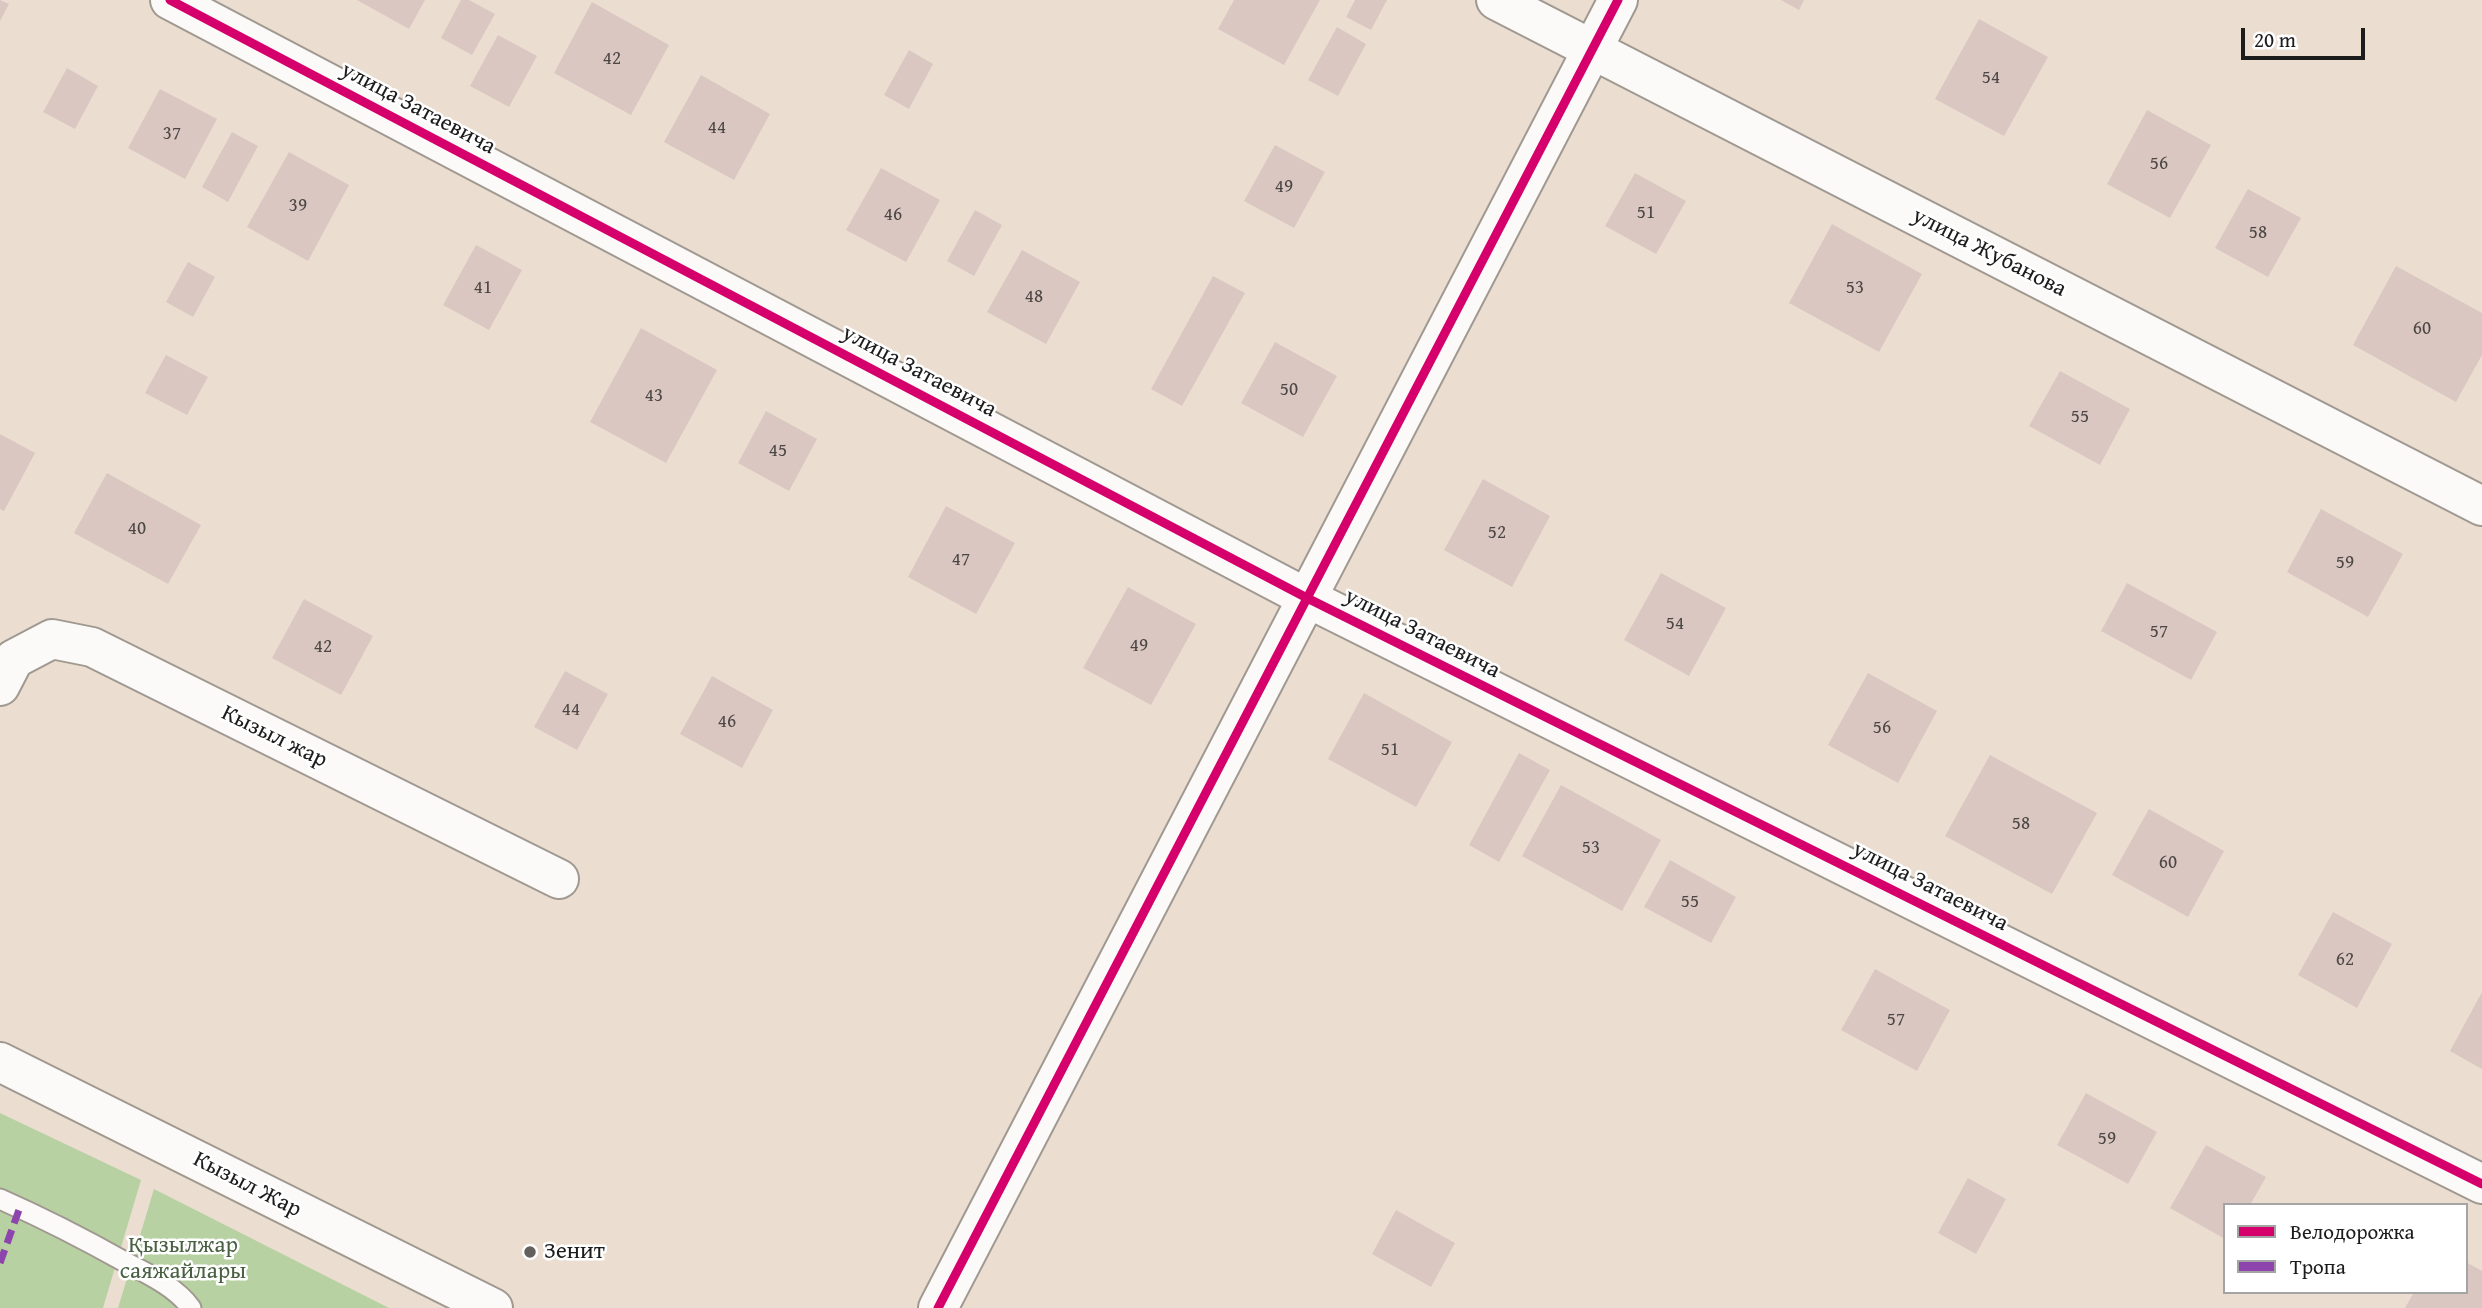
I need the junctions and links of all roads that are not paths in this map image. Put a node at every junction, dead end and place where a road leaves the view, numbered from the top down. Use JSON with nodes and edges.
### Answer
{"nodes":[{"id":1,"x":170,"y":0,"type":"edge"},
{"id":2,"x":1496,"y":0,"type":"edge"},
{"id":3,"x":1618,"y":0,"type":"edge"},
{"id":4,"x":1592,"y":49,"type":"junction"},
{"id":5,"x":2482,"y":506,"type":"edge"},
{"id":6,"x":1307,"y":598,"type":"junction"},
{"id":7,"x":0,"y":686,"type":"edge"},
{"id":8,"x":559,"y":879,"type":"dead end"},
{"id":9,"x":0,"y":1062,"type":"edge"},
{"id":10,"x":2482,"y":1184,"type":"edge"},
{"id":11,"x":0,"y":1199,"type":"edge"},
{"id":12,"x":191,"y":1308,"type":"edge"},
{"id":13,"x":493,"y":1308,"type":"edge"},
{"id":14,"x":938,"y":1308,"type":"edge"}],
"edges":[{"from":1,"to":6,"type":"street","name":"улица Затаевича"},
{"from":2,"to":4,"type":"street","name":"улица Жубанова"},
{"from":3,"to":4,"type":"street"},
{"from":4,"to":5,"type":"street","name":"улица Жубанова"},
{"from":4,"to":6,"type":"street"},
{"from":6,"to":10,"type":"street","name":"улица Затаевича"},
{"from":6,"to":14,"type":"street"},
{"from":7,"to":8,"type":"street","name":"Кызыл жар"},
{"from":9,"to":13,"type":"street","name":"Кызыл Жар"},
{"from":11,"to":12,"type":"lane"}]}
